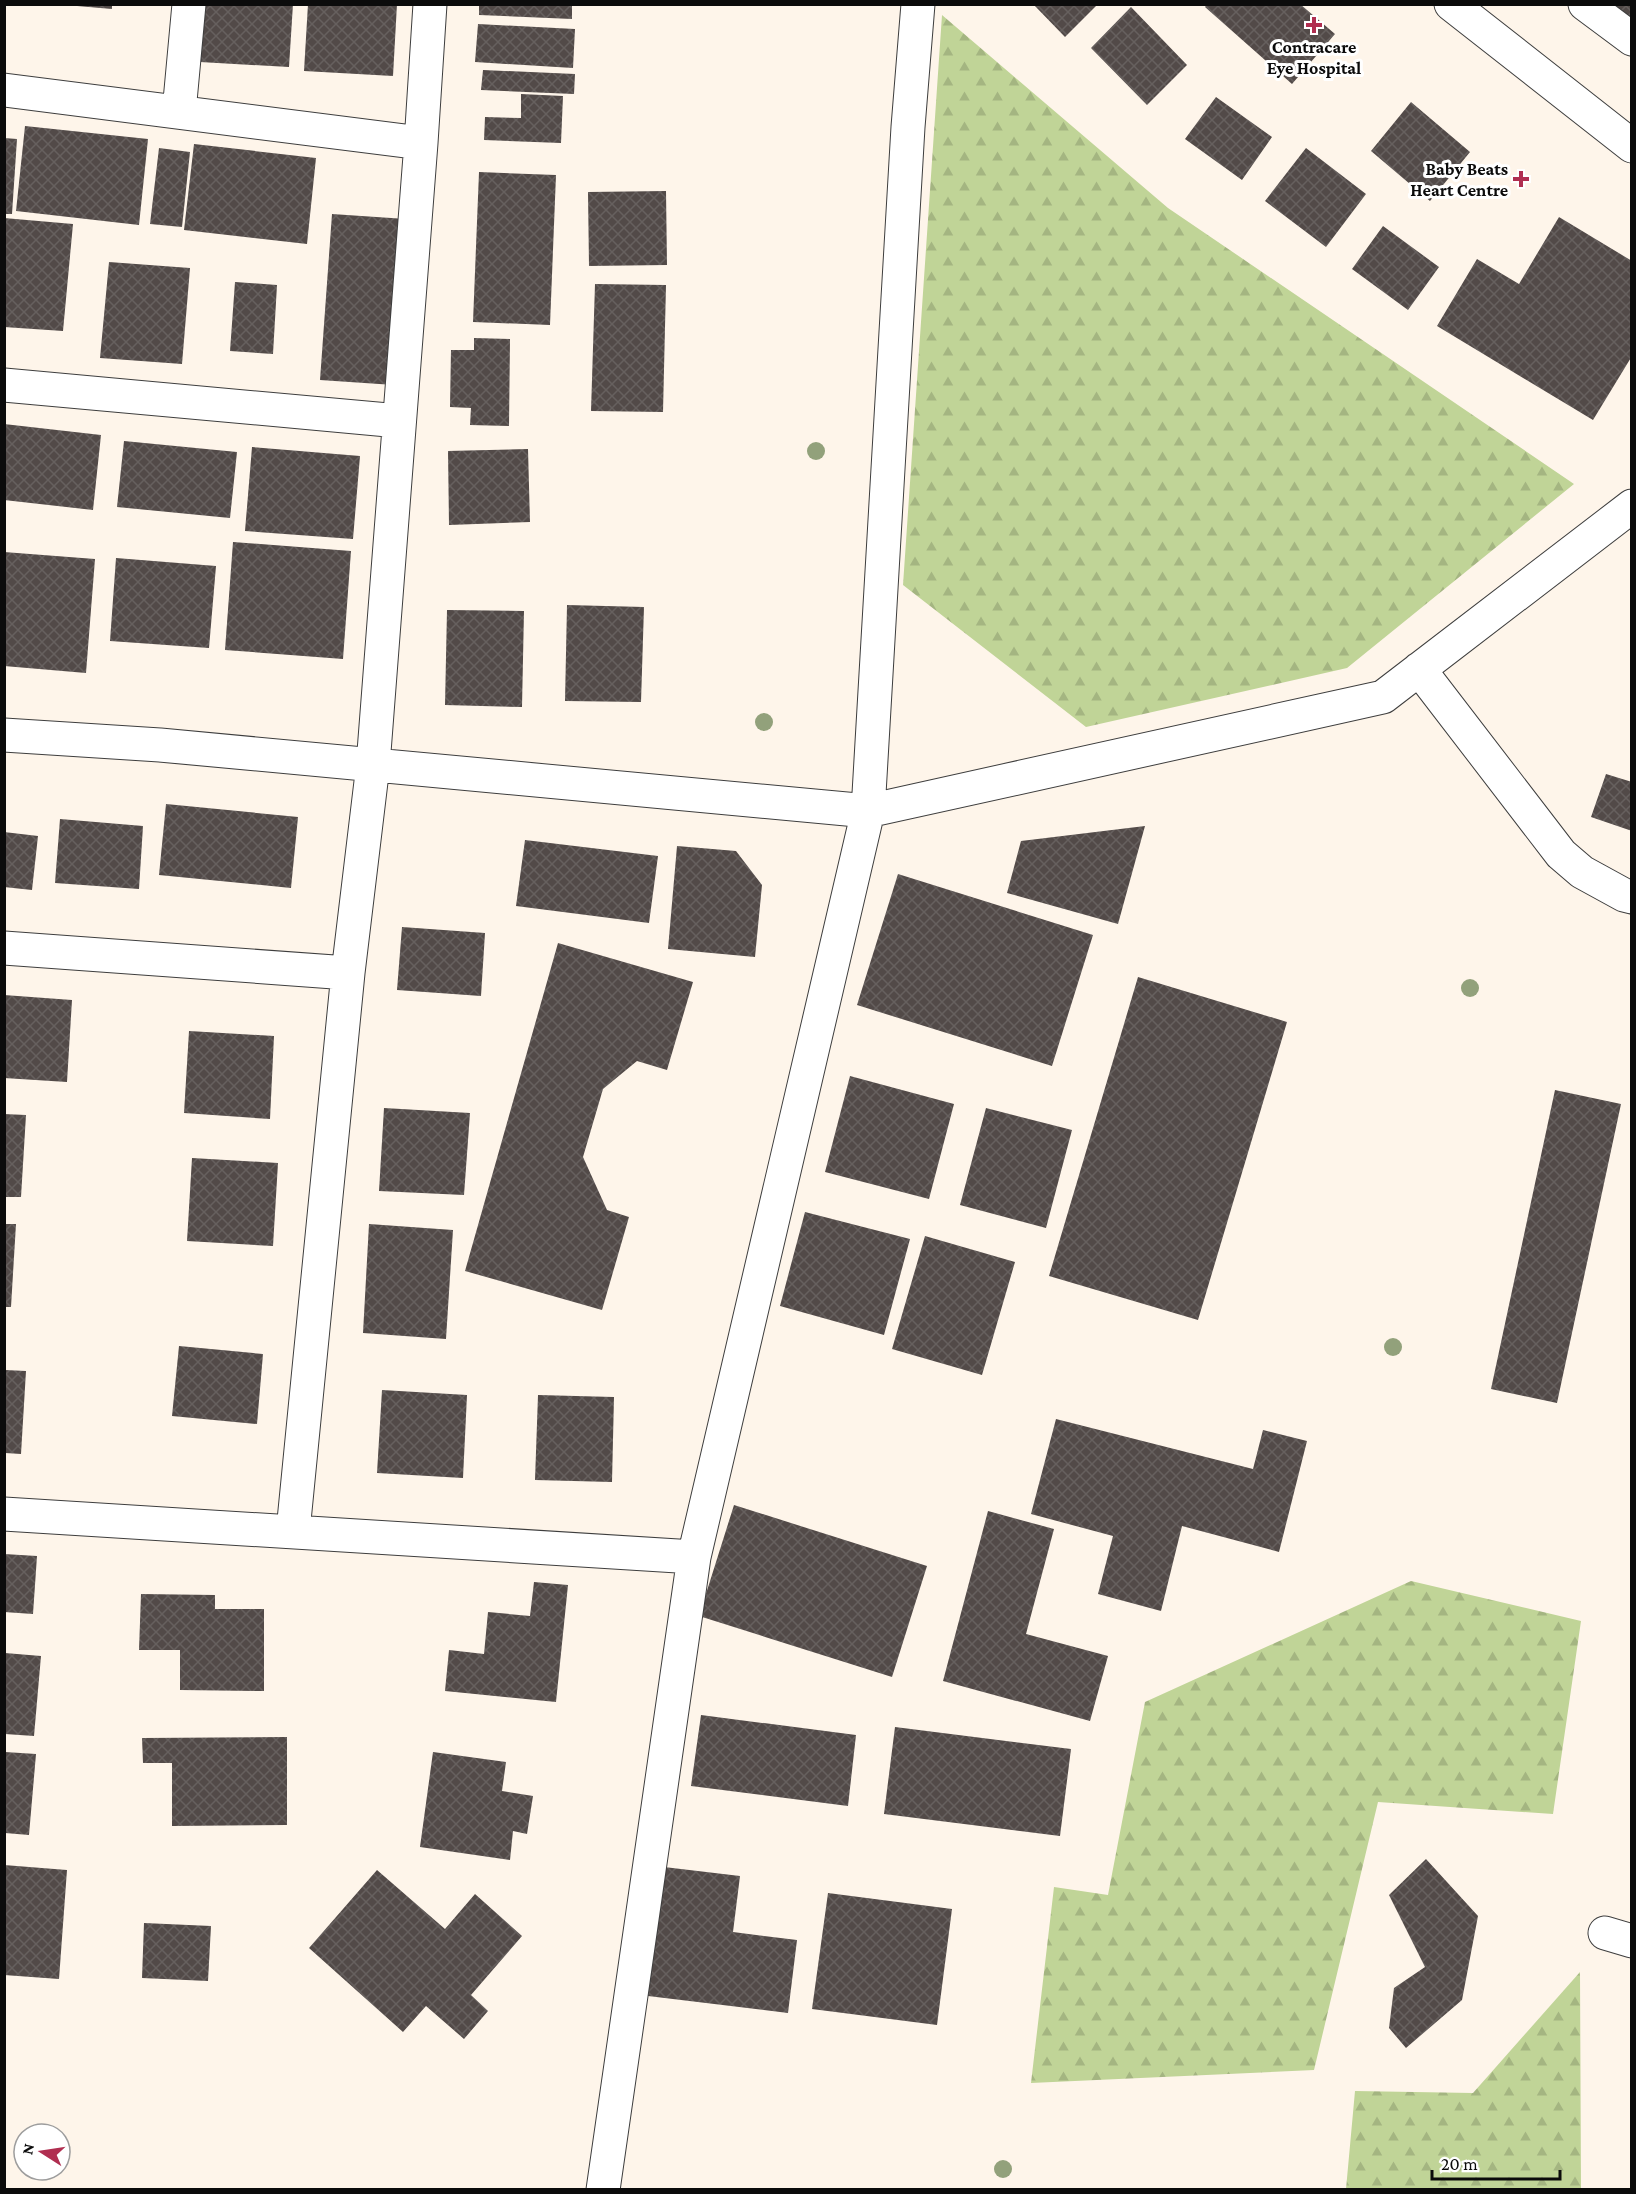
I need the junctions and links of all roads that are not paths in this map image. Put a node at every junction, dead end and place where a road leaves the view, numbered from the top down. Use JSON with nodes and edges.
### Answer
{"nodes":[{"id":1,"x":189,"y":4,"type":"edge"},
{"id":2,"x":430,"y":4,"type":"edge"},
{"id":3,"x":918,"y":4,"type":"edge"},
{"id":4,"x":1450,"y":4,"type":"edge"},
{"id":5,"x":1585,"y":4,"type":"edge"},
{"id":6,"x":1632,"y":39,"type":"edge"},
{"id":7,"x":4,"y":90,"type":"edge"},
{"id":8,"x":179,"y":112,"type":"junction"},
{"id":9,"x":422,"y":143,"type":"junction"},
{"id":10,"x":1632,"y":146,"type":"edge"},
{"id":11,"x":4,"y":385,"type":"edge"},
{"id":12,"x":399,"y":421,"type":"junction"},
{"id":13,"x":1632,"y":506,"type":"edge"},
{"id":14,"x":1419,"y":669,"type":"junction"},
{"id":15,"x":4,"y":735,"type":"edge"},
{"id":16,"x":373,"y":765,"type":"junction"},
{"id":17,"x":868,"y":811,"type":"junction"},
{"id":18,"x":1632,"y":897,"type":"edge"},
{"id":19,"x":4,"y":948,"type":"edge"},
{"id":20,"x":348,"y":973,"type":"junction"},
{"id":21,"x":4,"y":1514,"type":"edge"},
{"id":22,"x":292,"y":1531,"type":"junction"},
{"id":23,"x":694,"y":1557,"type":"junction"},
{"id":24,"x":603,"y":2190,"type":"edge"}],
"edges":[{"from":1,"to":8,"type":"street"},
{"from":2,"to":9,"type":"street"},
{"from":3,"to":17,"type":"street"},
{"from":4,"to":10,"type":"street"},
{"from":5,"to":6,"type":"street"},
{"from":7,"to":8,"type":"street"},
{"from":8,"to":9,"type":"street"},
{"from":9,"to":12,"type":"street"},
{"from":11,"to":12,"type":"street"},
{"from":12,"to":16,"type":"street"},
{"from":13,"to":14,"type":"street"},
{"from":14,"to":17,"type":"street"},
{"from":14,"to":18,"type":"street"},
{"from":15,"to":16,"type":"street"},
{"from":16,"to":17,"type":"street"},
{"from":16,"to":20,"type":"street"},
{"from":17,"to":23,"type":"street"},
{"from":19,"to":20,"type":"street"},
{"from":20,"to":22,"type":"street"},
{"from":21,"to":22,"type":"street"},
{"from":22,"to":23,"type":"street"},
{"from":23,"to":24,"type":"street"}]}
